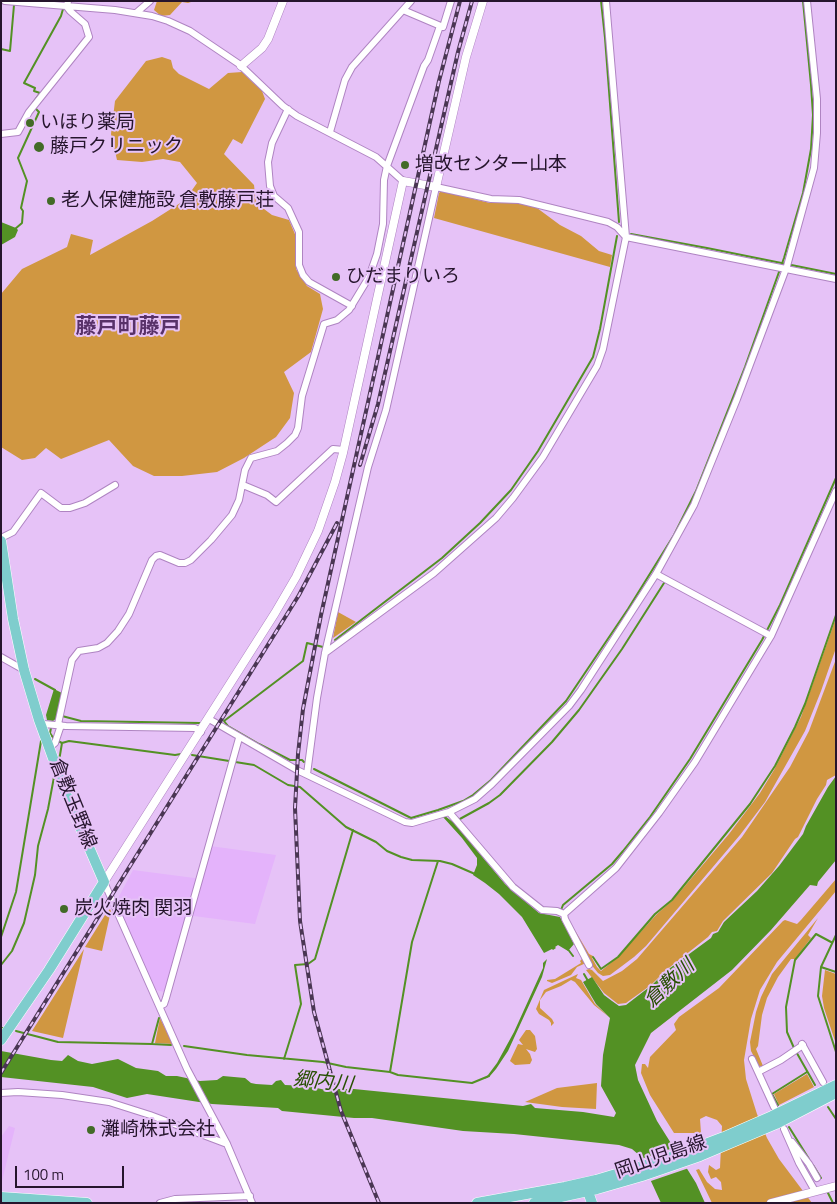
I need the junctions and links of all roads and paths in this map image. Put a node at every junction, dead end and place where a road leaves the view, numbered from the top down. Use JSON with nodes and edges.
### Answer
{"nodes":[{"id":1,"x":6,"y":1,"type":"edge"},
{"id":2,"x":150,"y":1,"type":"edge"},
{"id":3,"x":283,"y":1,"type":"edge"},
{"id":4,"x":411,"y":1,"type":"edge"},
{"id":5,"x":451,"y":1,"type":"edge"},
{"id":6,"x":483,"y":1,"type":"edge"},
{"id":7,"x":606,"y":1,"type":"edge"},
{"id":8,"x":807,"y":1,"type":"edge"},
{"id":9,"x":68,"y":4,"type":"edge"},
{"id":10,"x":403,"y":10,"type":"junction"},
{"id":11,"x":136,"y":13,"type":"junction"},
{"id":12,"x":440,"y":26,"type":"junction"},
{"id":13,"x":241,"y":66,"type":"junction"},
{"id":14,"x":288,"y":109,"type":"junction"},
{"id":15,"x":330,"y":132,"type":"junction"},
{"id":16,"x":1,"y":134,"type":"edge"},
{"id":17,"x":387,"y":166,"type":"junction"},
{"id":18,"x":403,"y":181,"type":"junction"},
{"id":19,"x":436,"y":187,"type":"junction"},
{"id":20,"x":626,"y":237,"type":"junction"},
{"id":21,"x":785,"y":267,"type":"junction"},
{"id":22,"x":836,"y":279,"type":"edge"},
{"id":23,"x":352,"y":306,"type":"junction"},
{"id":24,"x":344,"y":450,"type":"junction"},
{"id":25,"x":115,"y":485,"type":"dead end"},
{"id":26,"x":243,"y":485,"type":"junction"},
{"id":27,"x":836,"y":491,"type":"edge"},
{"id":28,"x":1,"y":540,"type":"edge"},
{"id":29,"x":656,"y":574,"type":"junction"},
{"id":30,"x":768,"y":634,"type":"junction"},
{"id":31,"x":325,"y":653,"type":"junction"},
{"id":32,"x":1,"y":657,"type":"edge"},
{"id":33,"x":24,"y":670,"type":"junction"},
{"id":34,"x":209,"y":719,"type":"junction"},
{"id":35,"x":52,"y":723,"type":"junction"},
{"id":36,"x":201,"y":732,"type":"junction"},
{"id":37,"x":239,"y":738,"type":"junction"},
{"id":38,"x":53,"y":743,"type":"junction"},
{"id":39,"x":307,"y":774,"type":"junction"},
{"id":40,"x":444,"y":813,"type":"junction"},
{"id":41,"x":104,"y":882,"type":"junction"},
{"id":42,"x":561,"y":913,"type":"junction"},
{"id":43,"x":589,"y":965,"type":"dead end"},
{"id":44,"x":160,"y":1006,"type":"junction"},
{"id":45,"x":1,"y":1040,"type":"edge"},
{"id":46,"x":752,"y":1059,"type":"dead end"},
{"id":47,"x":758,"y":1072,"type":"junction"},
{"id":48,"x":823,"y":1082,"type":"dead end"},
{"id":49,"x":836,"y":1085,"type":"edge"},
{"id":50,"x":1,"y":1092,"type":"edge"},
{"id":51,"x":836,"y":1094,"type":"edge"},
{"id":52,"x":777,"y":1119,"type":"junction"},
{"id":53,"x":789,"y":1139,"type":"junction"},
{"id":54,"x":227,"y":1144,"type":"junction"},
{"id":55,"x":817,"y":1178,"type":"dead end"},
{"id":56,"x":836,"y":1186,"type":"edge"},
{"id":57,"x":586,"y":1187,"type":"junction"},
{"id":58,"x":813,"y":1191,"type":"junction"},
{"id":59,"x":1,"y":1197,"type":"edge"},
{"id":60,"x":251,"y":1199,"type":"edge"},
{"id":61,"x":87,"y":1203,"type":"edge"},
{"id":62,"x":160,"y":1203,"type":"edge"},
{"id":63,"x":477,"y":1203,"type":"edge"},
{"id":64,"x":534,"y":1203,"type":"edge"},
{"id":65,"x":592,"y":1203,"type":"edge"},
{"id":66,"x":771,"y":1203,"type":"edge"}],
"edges":[{"from":1,"to":9,"type":"street"},
{"from":2,"to":11,"type":"street"},
{"from":3,"to":13,"type":"street"},
{"from":4,"to":10,"type":"street"},
{"from":5,"to":12,"type":"street"},
{"from":6,"to":19,"type":"street"},
{"from":7,"to":20,"type":"street"},
{"from":8,"to":21,"type":"street"},
{"from":9,"to":11,"type":"street"},
{"from":9,"to":16,"type":"street"},
{"from":10,"to":12,"type":"street"},
{"from":10,"to":15,"type":"street"},
{"from":11,"to":13,"type":"street"},
{"from":12,"to":17,"type":"street"},
{"from":13,"to":14,"type":"street"},
{"from":14,"to":15,"type":"street"},
{"from":14,"to":23,"type":"street"},
{"from":15,"to":17,"type":"street"},
{"from":17,"to":18,"type":"street"},
{"from":17,"to":23,"type":"street"},
{"from":18,"to":19,"type":"street"},
{"from":18,"to":24,"type":"street"},
{"from":19,"to":20,"type":"street"},
{"from":19,"to":31,"type":"street"},
{"from":20,"to":21,"type":"street"},
{"from":20,"to":31,"type":"street"},
{"from":21,"to":22,"type":"street"},
{"from":21,"to":29,"type":"street"},
{"from":23,"to":26,"type":"street"},
{"from":24,"to":26,"type":"street"},
{"from":24,"to":34,"type":"street"},
{"from":25,"to":28,"type":"street"},
{"from":26,"to":35,"type":"street"},
{"from":27,"to":30,"type":"street"},
{"from":28,"to":33,"type":"main road","name":"倉敷玉野線"},
{"from":29,"to":30,"type":"street"},
{"from":29,"to":40,"type":"street"},
{"from":30,"to":42,"type":"street"},
{"from":31,"to":39,"type":"street"},
{"from":32,"to":33,"type":"street"},
{"from":33,"to":35,"type":"main road","name":"倉敷玉野線"},
{"from":34,"to":36,"type":"street"},
{"from":34,"to":37,"type":"street"},
{"from":35,"to":36,"type":"street"},
{"from":35,"to":38,"type":"main road","name":"倉敷玉野線"},
{"from":35,"to":38,"type":"street"},
{"from":36,"to":41,"type":"street"},
{"from":37,"to":39,"type":"street"},
{"from":37,"to":44,"type":"street"},
{"from":38,"to":41,"type":"main road","name":"倉敷玉野線"},
{"from":39,"to":40,"type":"street"},
{"from":40,"to":42,"type":"street"},
{"from":41,"to":44,"type":"street"},
{"from":41,"to":45,"type":"main road"},
{"from":42,"to":43,"type":"street"},
{"from":44,"to":54,"type":"street"},
{"from":46,"to":47,"type":"street"},
{"from":47,"to":48,"type":"street"},
{"from":47,"to":52,"type":"street"},
{"from":49,"to":52,"type":"main road","name":"岡山児島線"},
{"from":50,"to":54,"type":"street"},
{"from":51,"to":52,"type":"main road","name":"岡山児島線"},
{"from":52,"to":53,"type":"street"},
{"from":52,"to":57,"type":"main road","name":"岡山児島線"},
{"from":53,"to":55,"type":"street"},
{"from":53,"to":58,"type":"street"},
{"from":54,"to":60,"type":"street"},
{"from":56,"to":58,"type":"street"},
{"from":57,"to":63,"type":"main road","name":"岡山児島線"},
{"from":57,"to":64,"type":"main road","name":"岡山児島線"},
{"from":57,"to":65,"type":"main road"},
{"from":58,"to":66,"type":"street"},
{"from":59,"to":61,"type":"main road"},
{"from":60,"to":62,"type":"street"}]}
